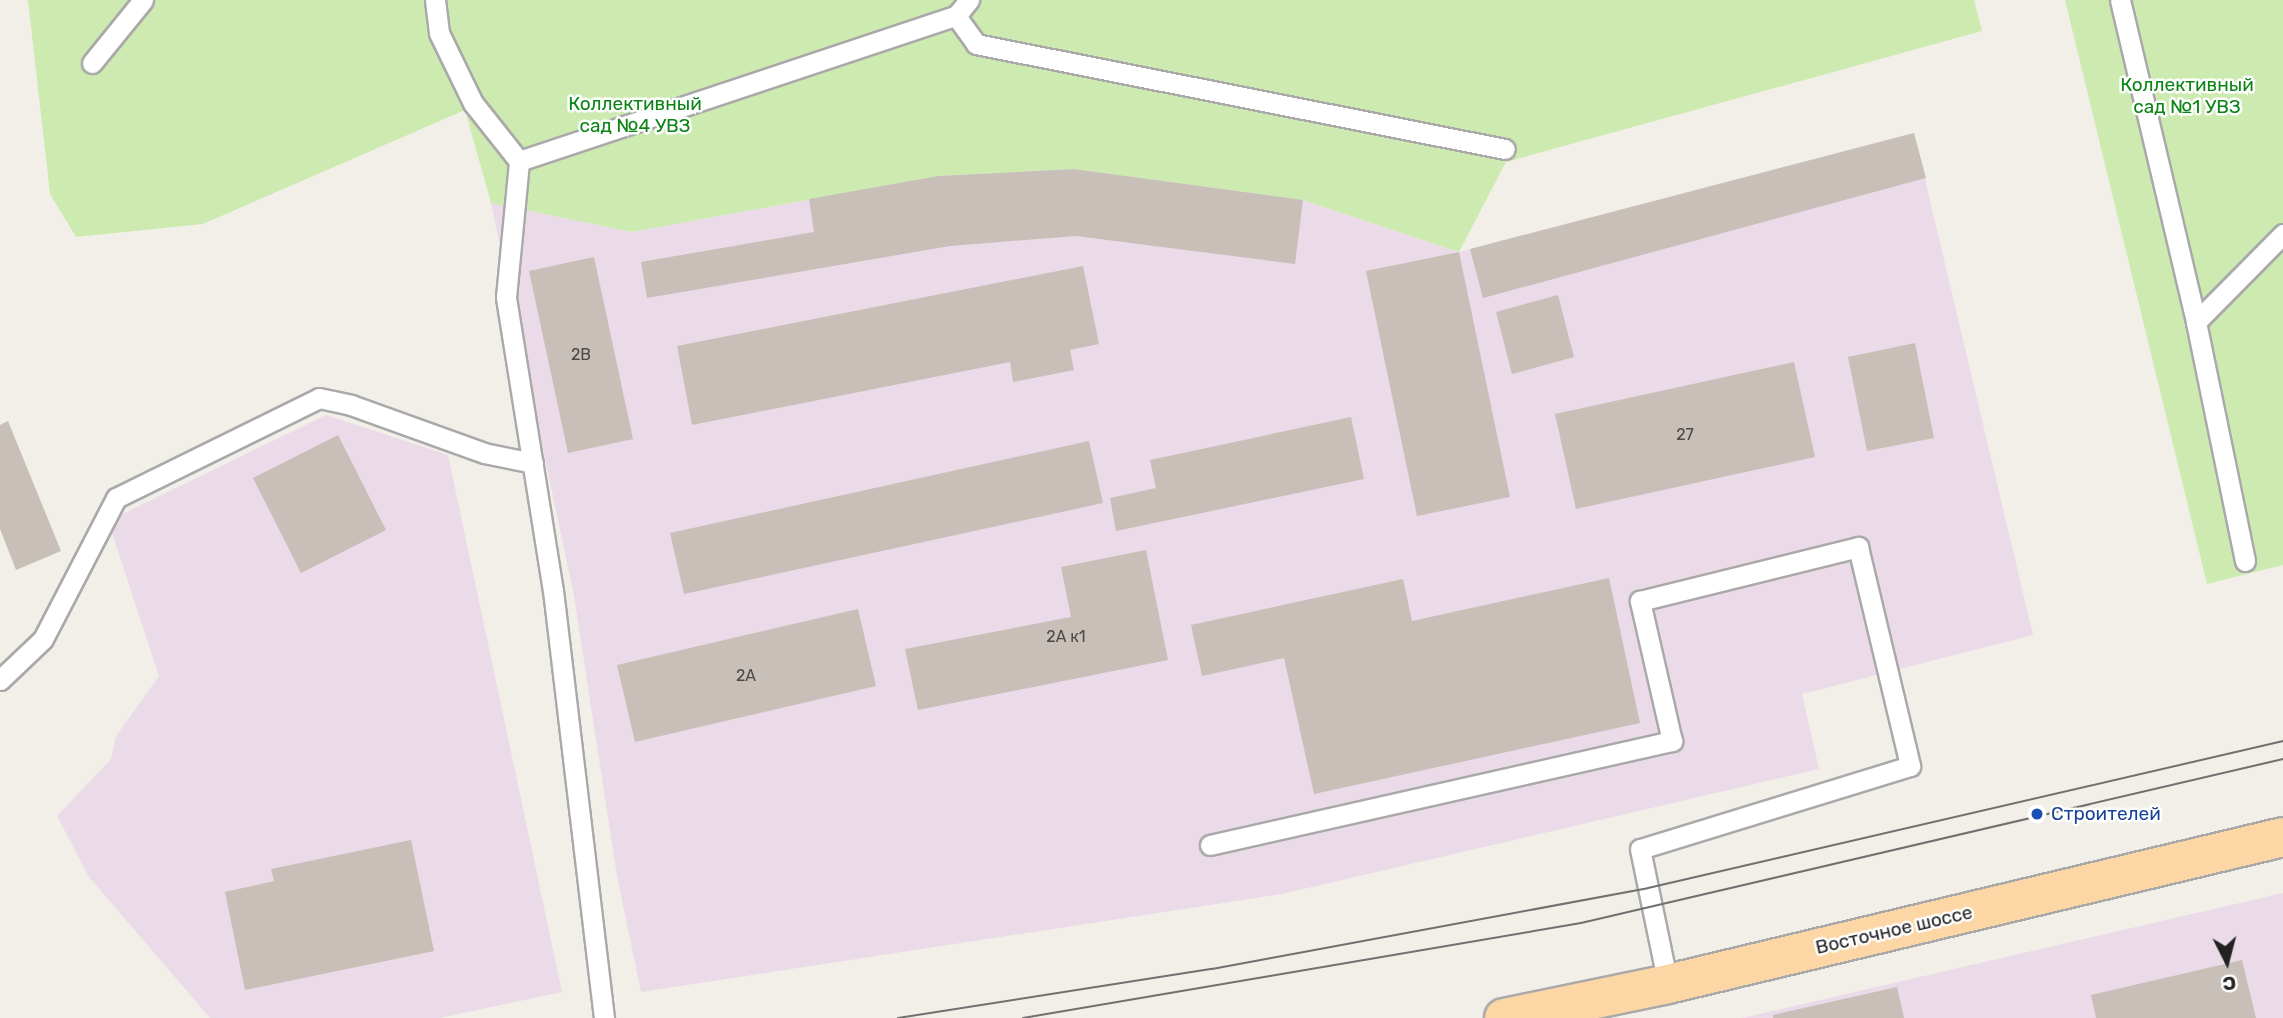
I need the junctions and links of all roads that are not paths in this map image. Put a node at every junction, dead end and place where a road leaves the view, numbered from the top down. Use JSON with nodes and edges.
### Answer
{"nodes":[{"id":1,"x":143,"y":0,"type":"edge"},
{"id":2,"x":435,"y":0,"type":"edge"},
{"id":3,"x":969,"y":0,"type":"edge"},
{"id":4,"x":2120,"y":0,"type":"edge"},
{"id":5,"x":956,"y":16,"type":"junction"},
{"id":6,"x":92,"y":63,"type":"dead end"},
{"id":7,"x":1505,"y":149,"type":"dead end"},
{"id":8,"x":519,"y":162,"type":"junction"},
{"id":9,"x":2283,"y":234,"type":"edge"},
{"id":10,"x":2196,"y":322,"type":"junction"},
{"id":11,"x":533,"y":463,"type":"junction"},
{"id":12,"x":2245,"y":561,"type":"dead end"},
{"id":13,"x":0,"y":680,"type":"edge"},
{"id":14,"x":2283,"y":836,"type":"edge"},
{"id":15,"x":1210,"y":845,"type":"dead end"},
{"id":16,"x":1668,"y":984,"type":"junction"},
{"id":17,"x":604,"y":1018,"type":"edge"},
{"id":18,"x":1504,"y":1018,"type":"edge"}],
"edges":[{"from":1,"to":6,"type":"lane"},
{"from":2,"to":8,"type":"lane"},
{"from":3,"to":5,"type":"lane"},
{"from":4,"to":10,"type":"lane"},
{"from":5,"to":7,"type":"lane"},
{"from":5,"to":8,"type":"lane"},
{"from":8,"to":11,"type":"lane"},
{"from":9,"to":10,"type":"lane"},
{"from":10,"to":12,"type":"lane"},
{"from":11,"to":13,"type":"lane"},
{"from":11,"to":17,"type":"lane"},
{"from":14,"to":16,"type":"main road","name":"Восточное шоссе"},
{"from":15,"to":16,"type":"lane"},
{"from":16,"to":18,"type":"main road","name":"Восточное шоссе"}]}
